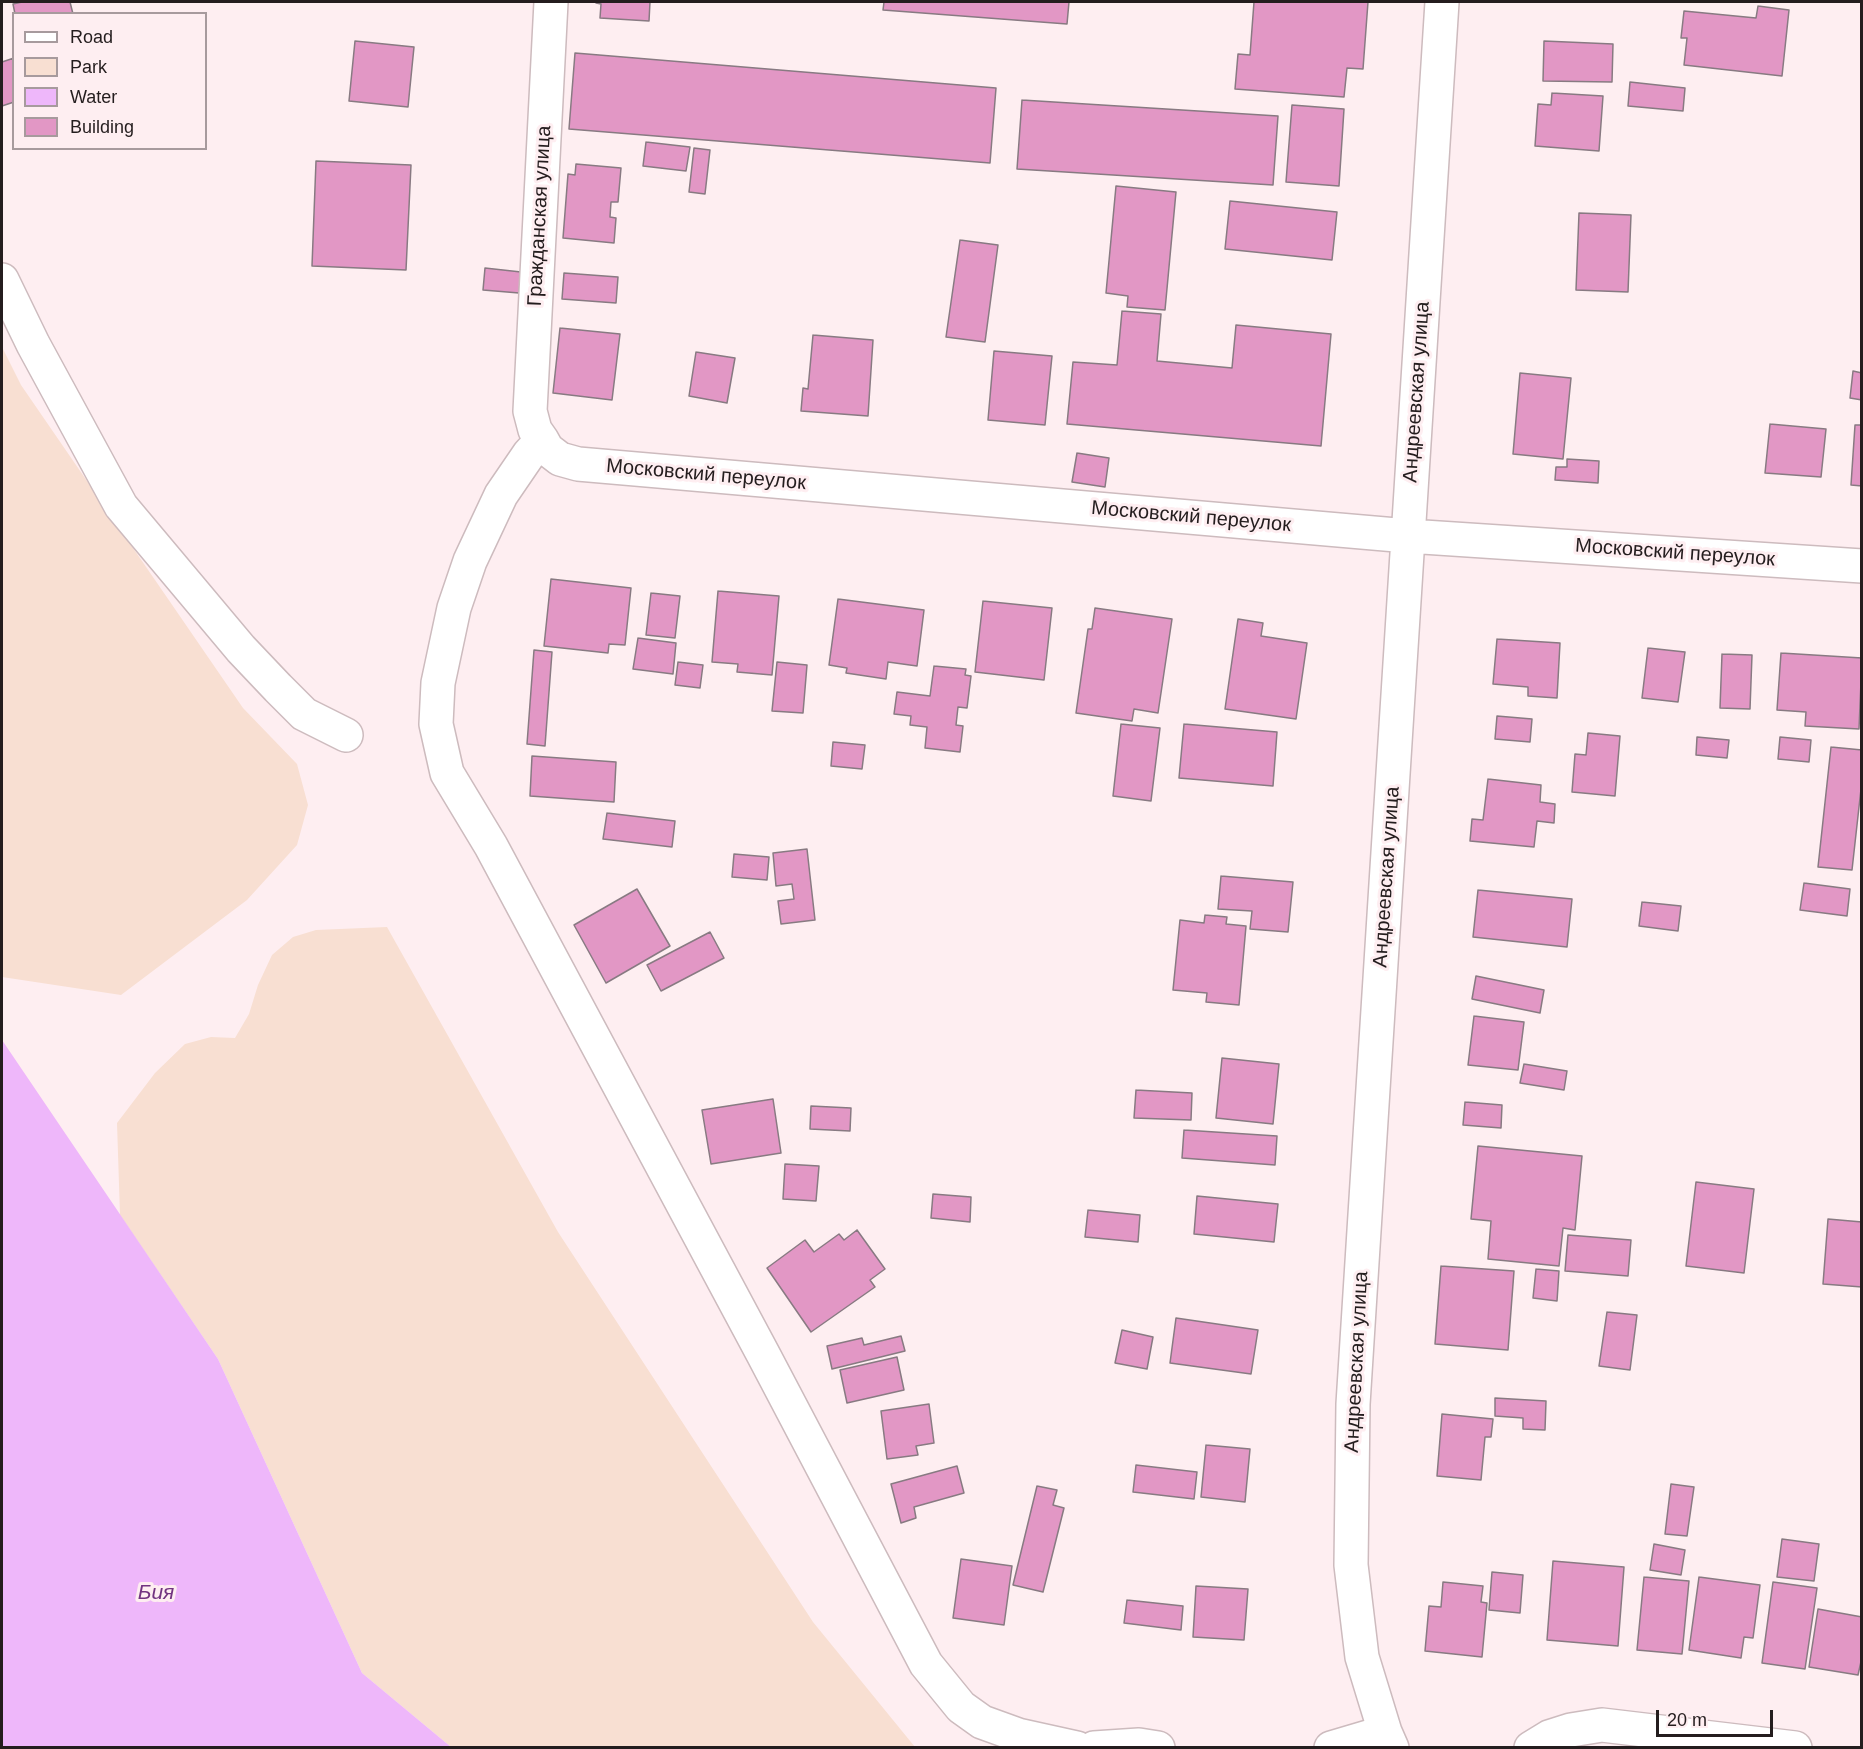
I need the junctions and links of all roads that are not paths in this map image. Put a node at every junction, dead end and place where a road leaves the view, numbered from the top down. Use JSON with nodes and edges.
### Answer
{"nodes":[{"id":1,"x":551,"y":2,"type":"edge"},
{"id":2,"x":1442,"y":2,"type":"edge"},
{"id":3,"x":2,"y":280,"type":"edge"},
{"id":4,"x":538,"y":435,"type":"junction"},
{"id":5,"x":1408,"y":536,"type":"junction"},
{"id":6,"x":1862,"y":566,"type":"edge"},
{"id":7,"x":346,"y":735,"type":"dead end"},
{"id":8,"x":1389,"y":1740,"type":"edge"},
{"id":9,"x":1077,"y":1748,"type":"edge"},
{"id":10,"x":1094,"y":1748,"type":"edge"},
{"id":11,"x":1158,"y":1748,"type":"edge"},
{"id":12,"x":1331,"y":1748,"type":"edge"},
{"id":13,"x":1531,"y":1748,"type":"edge"},
{"id":14,"x":1795,"y":1748,"type":"edge"}],
"edges":[{"from":1,"to":4,"type":"street","name":"Гражданская улица"},
{"from":2,"to":5,"type":"street","name":"Андреевская улица"},
{"from":3,"to":7,"type":"street"},
{"from":4,"to":5,"type":"street","name":"Московский переулок"},
{"from":4,"to":9,"type":"street"},
{"from":5,"to":6,"type":"street","name":"Московский переулок"},
{"from":5,"to":8,"type":"street","name":"Андреевская улица"},
{"from":8,"to":12,"type":"street"},
{"from":10,"to":11,"type":"street"},
{"from":13,"to":14,"type":"street"}]}
